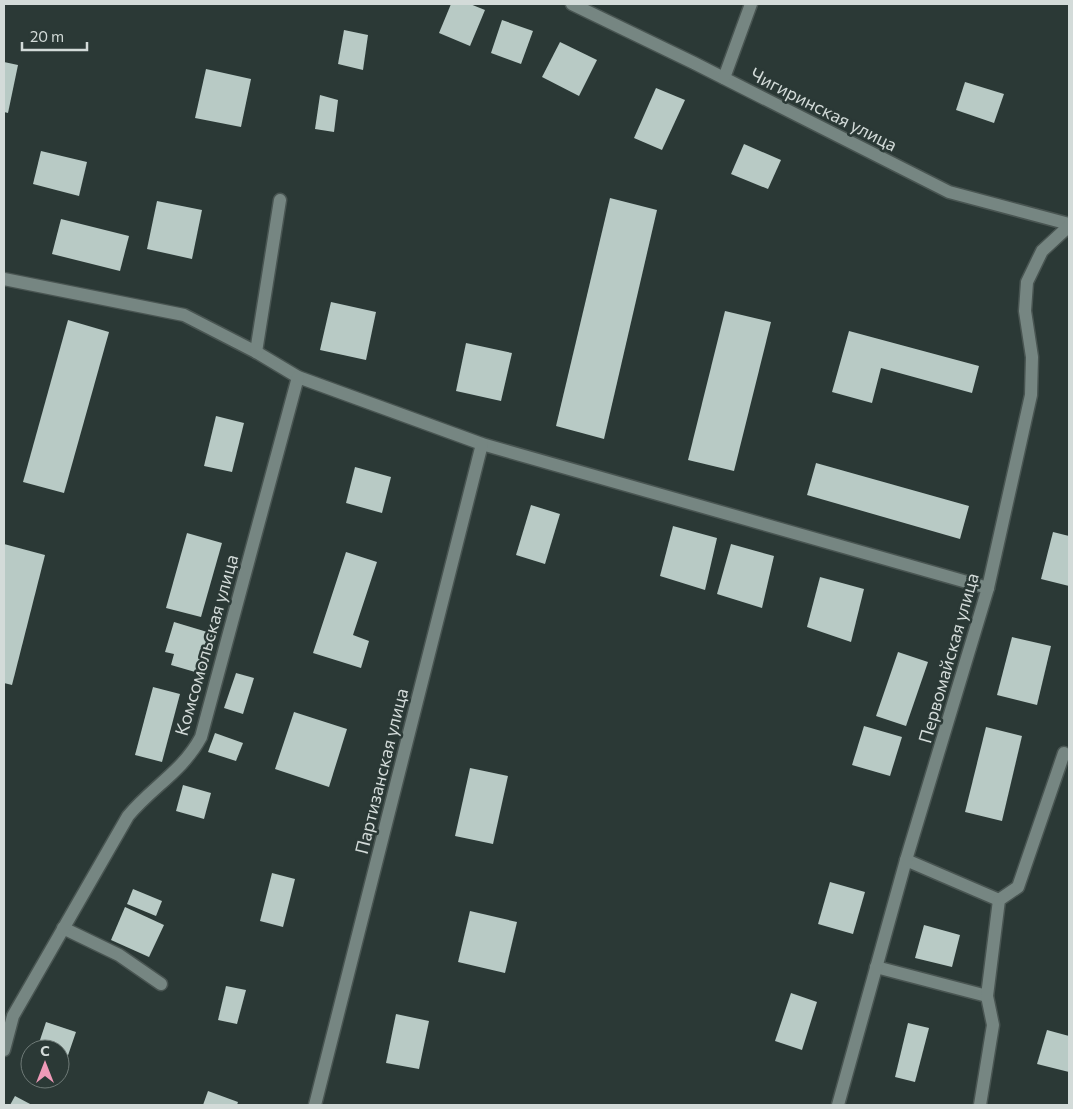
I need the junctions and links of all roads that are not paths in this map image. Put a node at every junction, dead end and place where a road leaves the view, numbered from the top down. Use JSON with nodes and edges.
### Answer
{"nodes":[{"id":1,"x":572,"y":4,"type":"edge"},
{"id":2,"x":751,"y":4,"type":"edge"},
{"id":3,"x":724,"y":78,"type":"junction"},
{"id":4,"x":280,"y":200,"type":"dead end"},
{"id":5,"x":1069,"y":225,"type":"edge"},
{"id":6,"x":4,"y":278,"type":"edge"},
{"id":7,"x":256,"y":352,"type":"junction"},
{"id":8,"x":298,"y":377,"type":"junction"},
{"id":9,"x":482,"y":444,"type":"junction"},
{"id":10,"x":988,"y":588,"type":"junction"},
{"id":11,"x":1064,"y":753,"type":"dead end"},
{"id":12,"x":906,"y":860,"type":"junction"},
{"id":13,"x":999,"y":900,"type":"junction"},
{"id":14,"x":63,"y":928,"type":"junction"},
{"id":15,"x":876,"y":967,"type":"junction"},
{"id":16,"x":161,"y":984,"type":"dead end"},
{"id":17,"x":987,"y":996,"type":"junction"},
{"id":18,"x":4,"y":1050,"type":"edge"},
{"id":19,"x":315,"y":1105,"type":"edge"},
{"id":20,"x":838,"y":1105,"type":"edge"},
{"id":21,"x":980,"y":1105,"type":"edge"}],
"edges":[{"from":1,"to":3,"type":"street","name":"Чигиринская улица"},
{"from":2,"to":3,"type":"street"},
{"from":3,"to":5,"type":"street","name":"Чигиринская улица"},
{"from":4,"to":7,"type":"street"},
{"from":5,"to":10,"type":"street","name":"Первомайская улица"},
{"from":6,"to":7,"type":"street"},
{"from":7,"to":8,"type":"street"},
{"from":8,"to":9,"type":"street"},
{"from":8,"to":14,"type":"street","name":"Комсомольская улица"},
{"from":9,"to":10,"type":"street"},
{"from":9,"to":19,"type":"street","name":"Партизанская улица"},
{"from":10,"to":12,"type":"street","name":"Первомайская улица"},
{"from":11,"to":13,"type":"street"},
{"from":12,"to":13,"type":"street"},
{"from":12,"to":15,"type":"street","name":"Первомайская улица"},
{"from":13,"to":17,"type":"street"},
{"from":14,"to":16,"type":"street"},
{"from":14,"to":18,"type":"street","name":"Комсомольская улица"},
{"from":15,"to":17,"type":"street"},
{"from":15,"to":20,"type":"street","name":"Первомайская улица"},
{"from":17,"to":21,"type":"street"}]}
